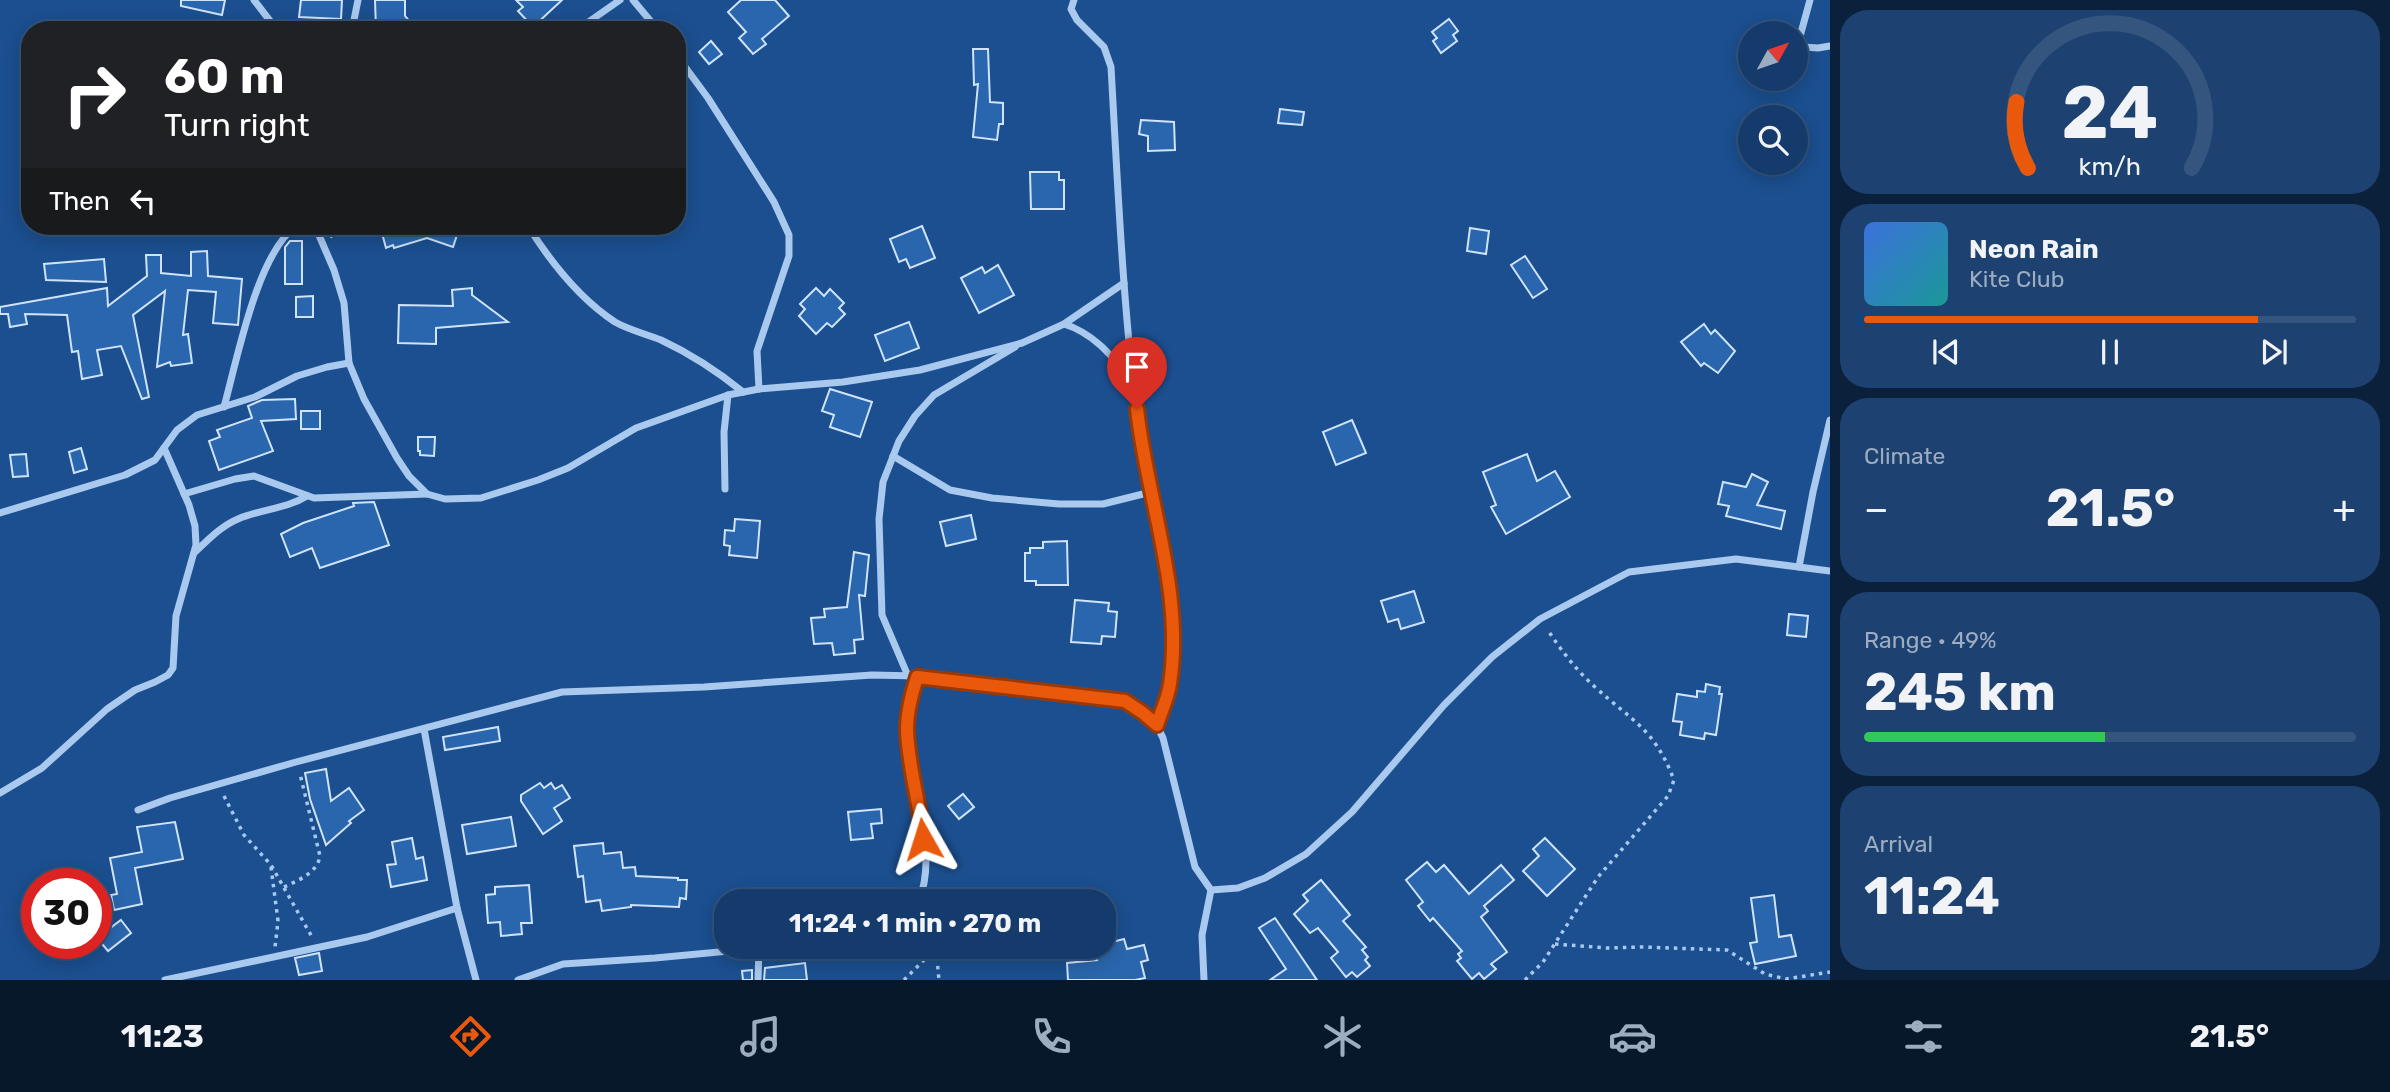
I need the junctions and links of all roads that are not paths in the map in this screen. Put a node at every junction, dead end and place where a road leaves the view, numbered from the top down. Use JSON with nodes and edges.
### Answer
{"nodes":[{"id":1,"x":254,"y":0,"type":"edge"},
{"id":2,"x":358,"y":0,"type":"edge"},
{"id":3,"x":620,"y":0,"type":"edge"},
{"id":4,"x":633,"y":0,"type":"edge"},
{"id":5,"x":1074,"y":0,"type":"edge"},
{"id":6,"x":1810,"y":0,"type":"edge"},
{"id":7,"x":270,"y":21,"type":"edge"},
{"id":8,"x":354,"y":21,"type":"edge"},
{"id":9,"x":590,"y":21,"type":"edge"},
{"id":10,"x":650,"y":21,"type":"edge"},
{"id":11,"x":1830,"y":46,"type":"edge"},
{"id":12,"x":686,"y":68,"type":"edge"},
{"id":13,"x":287,"y":235,"type":"edge"},
{"id":14,"x":319,"y":235,"type":"edge"},
{"id":15,"x":533,"y":235,"type":"edge"},
{"id":16,"x":1124,"y":283,"type":"junction"},
{"id":17,"x":1064,"y":324,"type":"junction"},
{"id":18,"x":1022,"y":343,"type":"junction"},
{"id":19,"x":349,"y":363,"type":"junction"},
{"id":20,"x":1134,"y":384,"type":"junction"},
{"id":21,"x":759,"y":389,"type":"junction"},
{"id":22,"x":743,"y":392,"type":"junction"},
{"id":23,"x":728,"y":395,"type":"junction"},
{"id":24,"x":224,"y":407,"type":"junction"},
{"id":25,"x":1830,"y":420,"type":"edge"},
{"id":26,"x":164,"y":448,"type":"junction"},
{"id":27,"x":893,"y":456,"type":"junction"},
{"id":28,"x":725,"y":489,"type":"dead end"},
{"id":29,"x":1151,"y":492,"type":"junction"},
{"id":30,"x":184,"y":494,"type":"junction"},
{"id":31,"x":427,"y":494,"type":"junction"},
{"id":32,"x":307,"y":496,"type":"junction"},
{"id":33,"x":0,"y":513,"type":"edge"},
{"id":34,"x":194,"y":554,"type":"junction"},
{"id":35,"x":1799,"y":567,"type":"junction"},
{"id":36,"x":1830,"y":571,"type":"edge"},
{"id":37,"x":913,"y":676,"type":"junction"},
{"id":38,"x":1157,"y":725,"type":"junction"},
{"id":39,"x":424,"y":729,"type":"junction"},
{"id":40,"x":0,"y":793,"type":"edge"},
{"id":41,"x":138,"y":810,"type":"dead end"},
{"id":42,"x":922,"y":889,"type":"edge"},
{"id":43,"x":1211,"y":890,"type":"junction"},
{"id":44,"x":457,"y":908,"type":"junction"},
{"id":45,"x":714,"y":952,"type":"edge"},
{"id":46,"x":759,"y":959,"type":"edge"},
{"id":47,"x":165,"y":980,"type":"edge"},
{"id":48,"x":476,"y":980,"type":"edge"},
{"id":49,"x":518,"y":980,"type":"edge"},
{"id":50,"x":758,"y":980,"type":"edge"},
{"id":51,"x":1204,"y":980,"type":"edge"}],
"edges":[{"from":1,"to":7,"type":"street"},
{"from":2,"to":8,"type":"street"},
{"from":3,"to":9,"type":"street"},
{"from":4,"to":10,"type":"street"},
{"from":5,"to":16,"type":"street"},
{"from":6,"to":11,"type":"street"},
{"from":12,"to":21,"type":"street"},
{"from":13,"to":24,"type":"street"},
{"from":14,"to":19,"type":"street"},
{"from":15,"to":22,"type":"street"},
{"from":16,"to":17,"type":"street"},
{"from":16,"to":20,"type":"street"},
{"from":17,"to":18,"type":"street"},
{"from":17,"to":20,"type":"street"},
{"from":18,"to":21,"type":"street"},
{"from":18,"to":27,"type":"street"},
{"from":19,"to":24,"type":"street"},
{"from":19,"to":31,"type":"street"},
{"from":20,"to":29,"type":"street"},
{"from":21,"to":22,"type":"street"},
{"from":22,"to":23,"type":"street"},
{"from":23,"to":28,"type":"street"},
{"from":23,"to":31,"type":"street"},
{"from":24,"to":26,"type":"street"},
{"from":25,"to":35,"type":"street"},
{"from":26,"to":30,"type":"street"},
{"from":26,"to":33,"type":"street"},
{"from":27,"to":29,"type":"street"},
{"from":27,"to":37,"type":"street"},
{"from":29,"to":38,"type":"street"},
{"from":30,"to":32,"type":"street"},
{"from":30,"to":34,"type":"street"},
{"from":31,"to":32,"type":"street"},
{"from":32,"to":34,"type":"street"},
{"from":34,"to":40,"type":"street"},
{"from":35,"to":36,"type":"street"},
{"from":35,"to":43,"type":"street"},
{"from":37,"to":38,"type":"street"},
{"from":37,"to":39,"type":"street"},
{"from":37,"to":42,"type":"street"},
{"from":38,"to":43,"type":"street"},
{"from":39,"to":41,"type":"street"},
{"from":39,"to":44,"type":"street"},
{"from":43,"to":51,"type":"street"},
{"from":44,"to":47,"type":"street"},
{"from":44,"to":48,"type":"street"},
{"from":45,"to":49,"type":"street"},
{"from":46,"to":50,"type":"street"}]}
